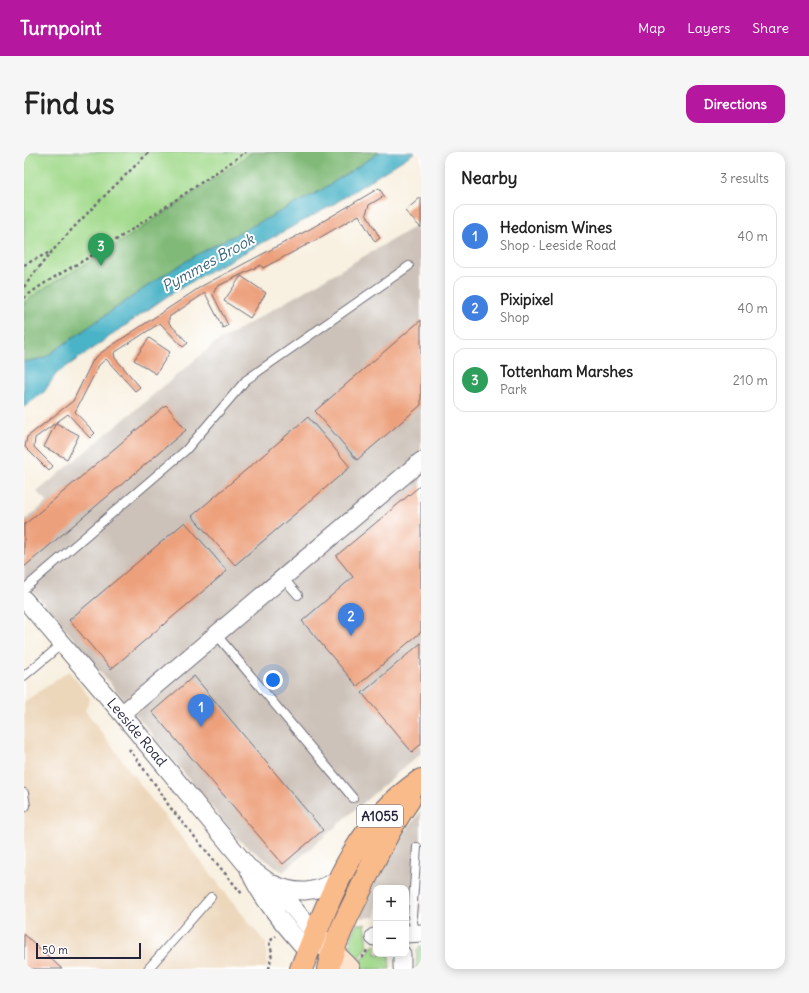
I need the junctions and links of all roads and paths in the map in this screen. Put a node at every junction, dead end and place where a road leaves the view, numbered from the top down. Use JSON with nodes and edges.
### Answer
{"nodes":[{"id":1,"x":149,"y":152,"type":"edge"},
{"id":2,"x":246,"y":152,"type":"edge"},
{"id":3,"x":54,"y":250,"type":"junction"},
{"id":4,"x":24,"y":264,"type":"edge"},
{"id":5,"x":409,"y":266,"type":"dead end"},
{"id":6,"x":24,"y":287,"type":"edge"},
{"id":7,"x":24,"y":298,"type":"edge"},
{"id":8,"x":421,"y":461,"type":"edge"},
{"id":9,"x":283,"y":578,"type":"junction"},
{"id":10,"x":24,"y":589,"type":"edge"},
{"id":11,"x":298,"y":595,"type":"dead end"},
{"id":12,"x":24,"y":599,"type":"edge"},
{"id":13,"x":216,"y":634,"type":"junction"},
{"id":14,"x":62,"y":644,"type":"junction"},
{"id":15,"x":24,"y":676,"type":"edge"},
{"id":16,"x":122,"y":714,"type":"junction"},
{"id":17,"x":145,"y":772,"type":"dead end"},
{"id":18,"x":421,"y":780,"type":"edge"},
{"id":19,"x":421,"y":785,"type":"edge"},
{"id":20,"x":24,"y":793,"type":"edge"},
{"id":21,"x":353,"y":798,"type":"dead end"},
{"id":22,"x":24,"y":808,"type":"edge"},
{"id":23,"x":417,"y":847,"type":"dead end"},
{"id":24,"x":248,"y":867,"type":"junction"},
{"id":25,"x":339,"y":879,"type":"junction"},
{"id":26,"x":269,"y":882,"type":"junction"},
{"id":27,"x":211,"y":896,"type":"dead end"},
{"id":28,"x":246,"y":898,"type":"dead end"},
{"id":29,"x":414,"y":933,"type":"edge"},
{"id":30,"x":275,"y":936,"type":"dead end"},
{"id":31,"x":373,"y":941,"type":"edge"},
{"id":32,"x":320,"y":955,"type":"edge"},
{"id":33,"x":402,"y":957,"type":"edge"},
{"id":34,"x":355,"y":966,"type":"edge"},
{"id":35,"x":402,"y":968,"type":"edge"},
{"id":36,"x":148,"y":969,"type":"edge"},
{"id":37,"x":269,"y":969,"type":"edge"}],
"edges":[{"from":1,"to":3,"type":"path"},
{"from":2,"to":7,"type":"path"},
{"from":3,"to":4,"type":"path"},
{"from":3,"to":6,"type":"path"},
{"from":5,"to":10,"type":"lane"},
{"from":8,"to":9,"type":"street"},
{"from":9,"to":11,"type":"lane"},
{"from":9,"to":13,"type":"street"},
{"from":12,"to":14,"type":"street","name":"Leeside Road"},
{"from":13,"to":16,"type":"street"},
{"from":13,"to":21,"type":"lane"},
{"from":14,"to":15,"type":"lane"},
{"from":14,"to":16,"type":"street","name":"Leeside Road"},
{"from":16,"to":24,"type":"street","name":"Leeside Road"},
{"from":17,"to":28,"type":"path","name":"Leeside Road"},
{"from":18,"to":25,"type":"main road","number":"A1055"},
{"from":19,"to":32,"type":"main road","number":"A1055"},
{"from":20,"to":22,"type":"lane"},
{"from":23,"to":29,"type":"lane"},
{"from":24,"to":26,"type":"street","name":"Leeside Road"},
{"from":24,"to":32,"type":"street","name":"Leeside Road"},
{"from":25,"to":26,"type":"street","name":"Leeside Road"},
{"from":25,"to":32,"type":"main road","number":"A1055"},
{"from":26,"to":32,"type":"street","name":"Leeside Road"},
{"from":27,"to":36,"type":"lane"},
{"from":30,"to":37,"type":"path"},
{"from":31,"to":34,"type":"path"},
{"from":32,"to":34,"type":"street","name":"Leeside Road"},
{"from":33,"to":35,"type":"street"}]}
